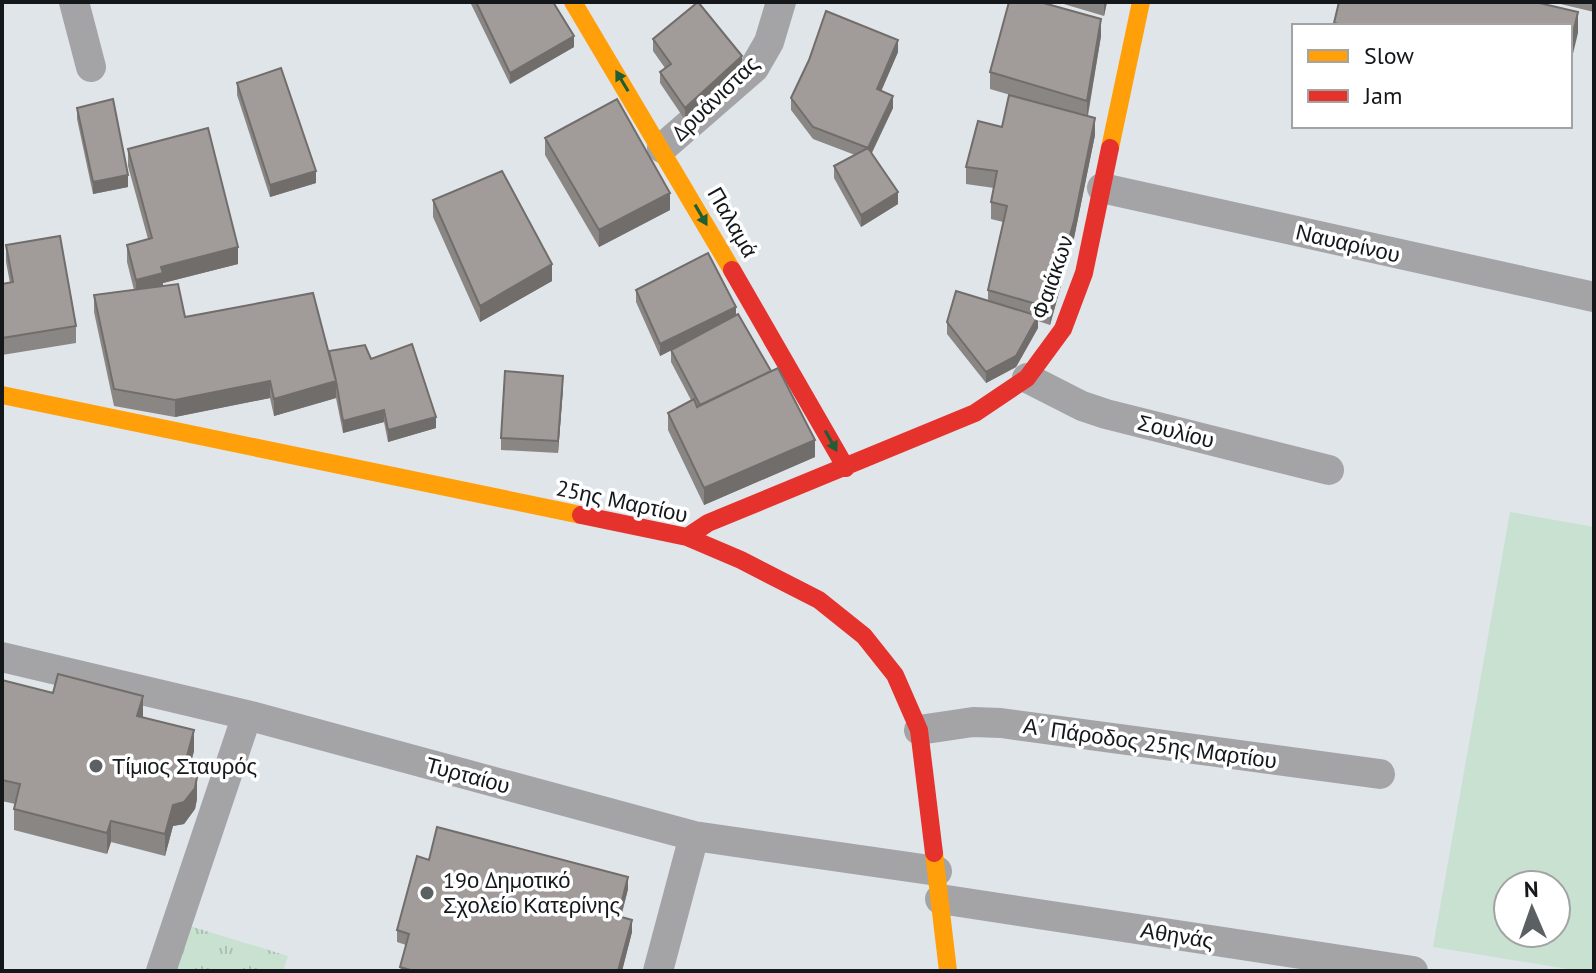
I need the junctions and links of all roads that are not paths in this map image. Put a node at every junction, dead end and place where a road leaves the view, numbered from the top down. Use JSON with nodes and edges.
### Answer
{"nodes":[{"id":1,"x":74,"y":2,"type":"edge"},
{"id":2,"x":573,"y":2,"type":"edge"},
{"id":3,"x":781,"y":2,"type":"edge"},
{"id":4,"x":1141,"y":2,"type":"edge"},
{"id":5,"x":91,"y":67,"type":"dead end"},
{"id":6,"x":662,"y":148,"type":"junction"},
{"id":7,"x":1102,"y":188,"type":"junction"},
{"id":8,"x":1594,"y":297,"type":"edge"},
{"id":9,"x":1027,"y":378,"type":"junction"},
{"id":10,"x":2,"y":395,"type":"edge"},
{"id":11,"x":846,"y":468,"type":"junction"},
{"id":12,"x":1329,"y":470,"type":"dead end"},
{"id":13,"x":687,"y":537,"type":"junction"},
{"id":14,"x":2,"y":657,"type":"edge"},
{"id":15,"x":247,"y":715,"type":"junction"},
{"id":16,"x":919,"y":730,"type":"junction"},
{"id":17,"x":1380,"y":774,"type":"dead end"},
{"id":18,"x":694,"y":836,"type":"junction"},
{"id":19,"x":939,"y":885,"type":"junction"},
{"id":20,"x":161,"y":971,"type":"edge"},
{"id":21,"x":658,"y":971,"type":"edge"},
{"id":22,"x":948,"y":971,"type":"edge"},
{"id":23,"x":1411,"y":971,"type":"edge"}],
"edges":[{"from":1,"to":5,"type":"street"},
{"from":6,"to":2,"type":"street","name":"Παλαμά","one_way":true},
{"from":3,"to":6,"type":"street","name":"Δρυάνιστας"},
{"from":4,"to":7,"type":"street","name":"Φαιάκων"},
{"from":6,"to":11,"type":"street","name":"Παλαμά","one_way":true},
{"from":7,"to":8,"type":"street","name":"Ναυαρίνου"},
{"from":7,"to":9,"type":"street","name":"Φαιάκων"},
{"from":9,"to":11,"type":"street","name":"Φαιάκων"},
{"from":9,"to":12,"type":"street","name":"Σουλίου"},
{"from":10,"to":13,"type":"street","name":"25ης Μαρτίου"},
{"from":11,"to":13,"type":"street","name":"Φαιάκων"},
{"from":13,"to":16,"type":"street","name":"25ης Μαρτίου"},
{"from":14,"to":15,"type":"street","name":"Τυρταίου"},
{"from":15,"to":18,"type":"street","name":"Τυρταίου"},
{"from":15,"to":20,"type":"street"},
{"from":16,"to":17,"type":"street","name":"Α΄ Πάροδος 25ης Μαρτίου"},
{"from":16,"to":19,"type":"street","name":"25ης Μαρτίου"},
{"from":18,"to":19,"type":"street","name":"Τυρταίου"},
{"from":18,"to":21,"type":"street"},
{"from":19,"to":22,"type":"street","name":"25ης Μαρτίου"},
{"from":19,"to":23,"type":"street","name":"Αθηνάς"}]}
